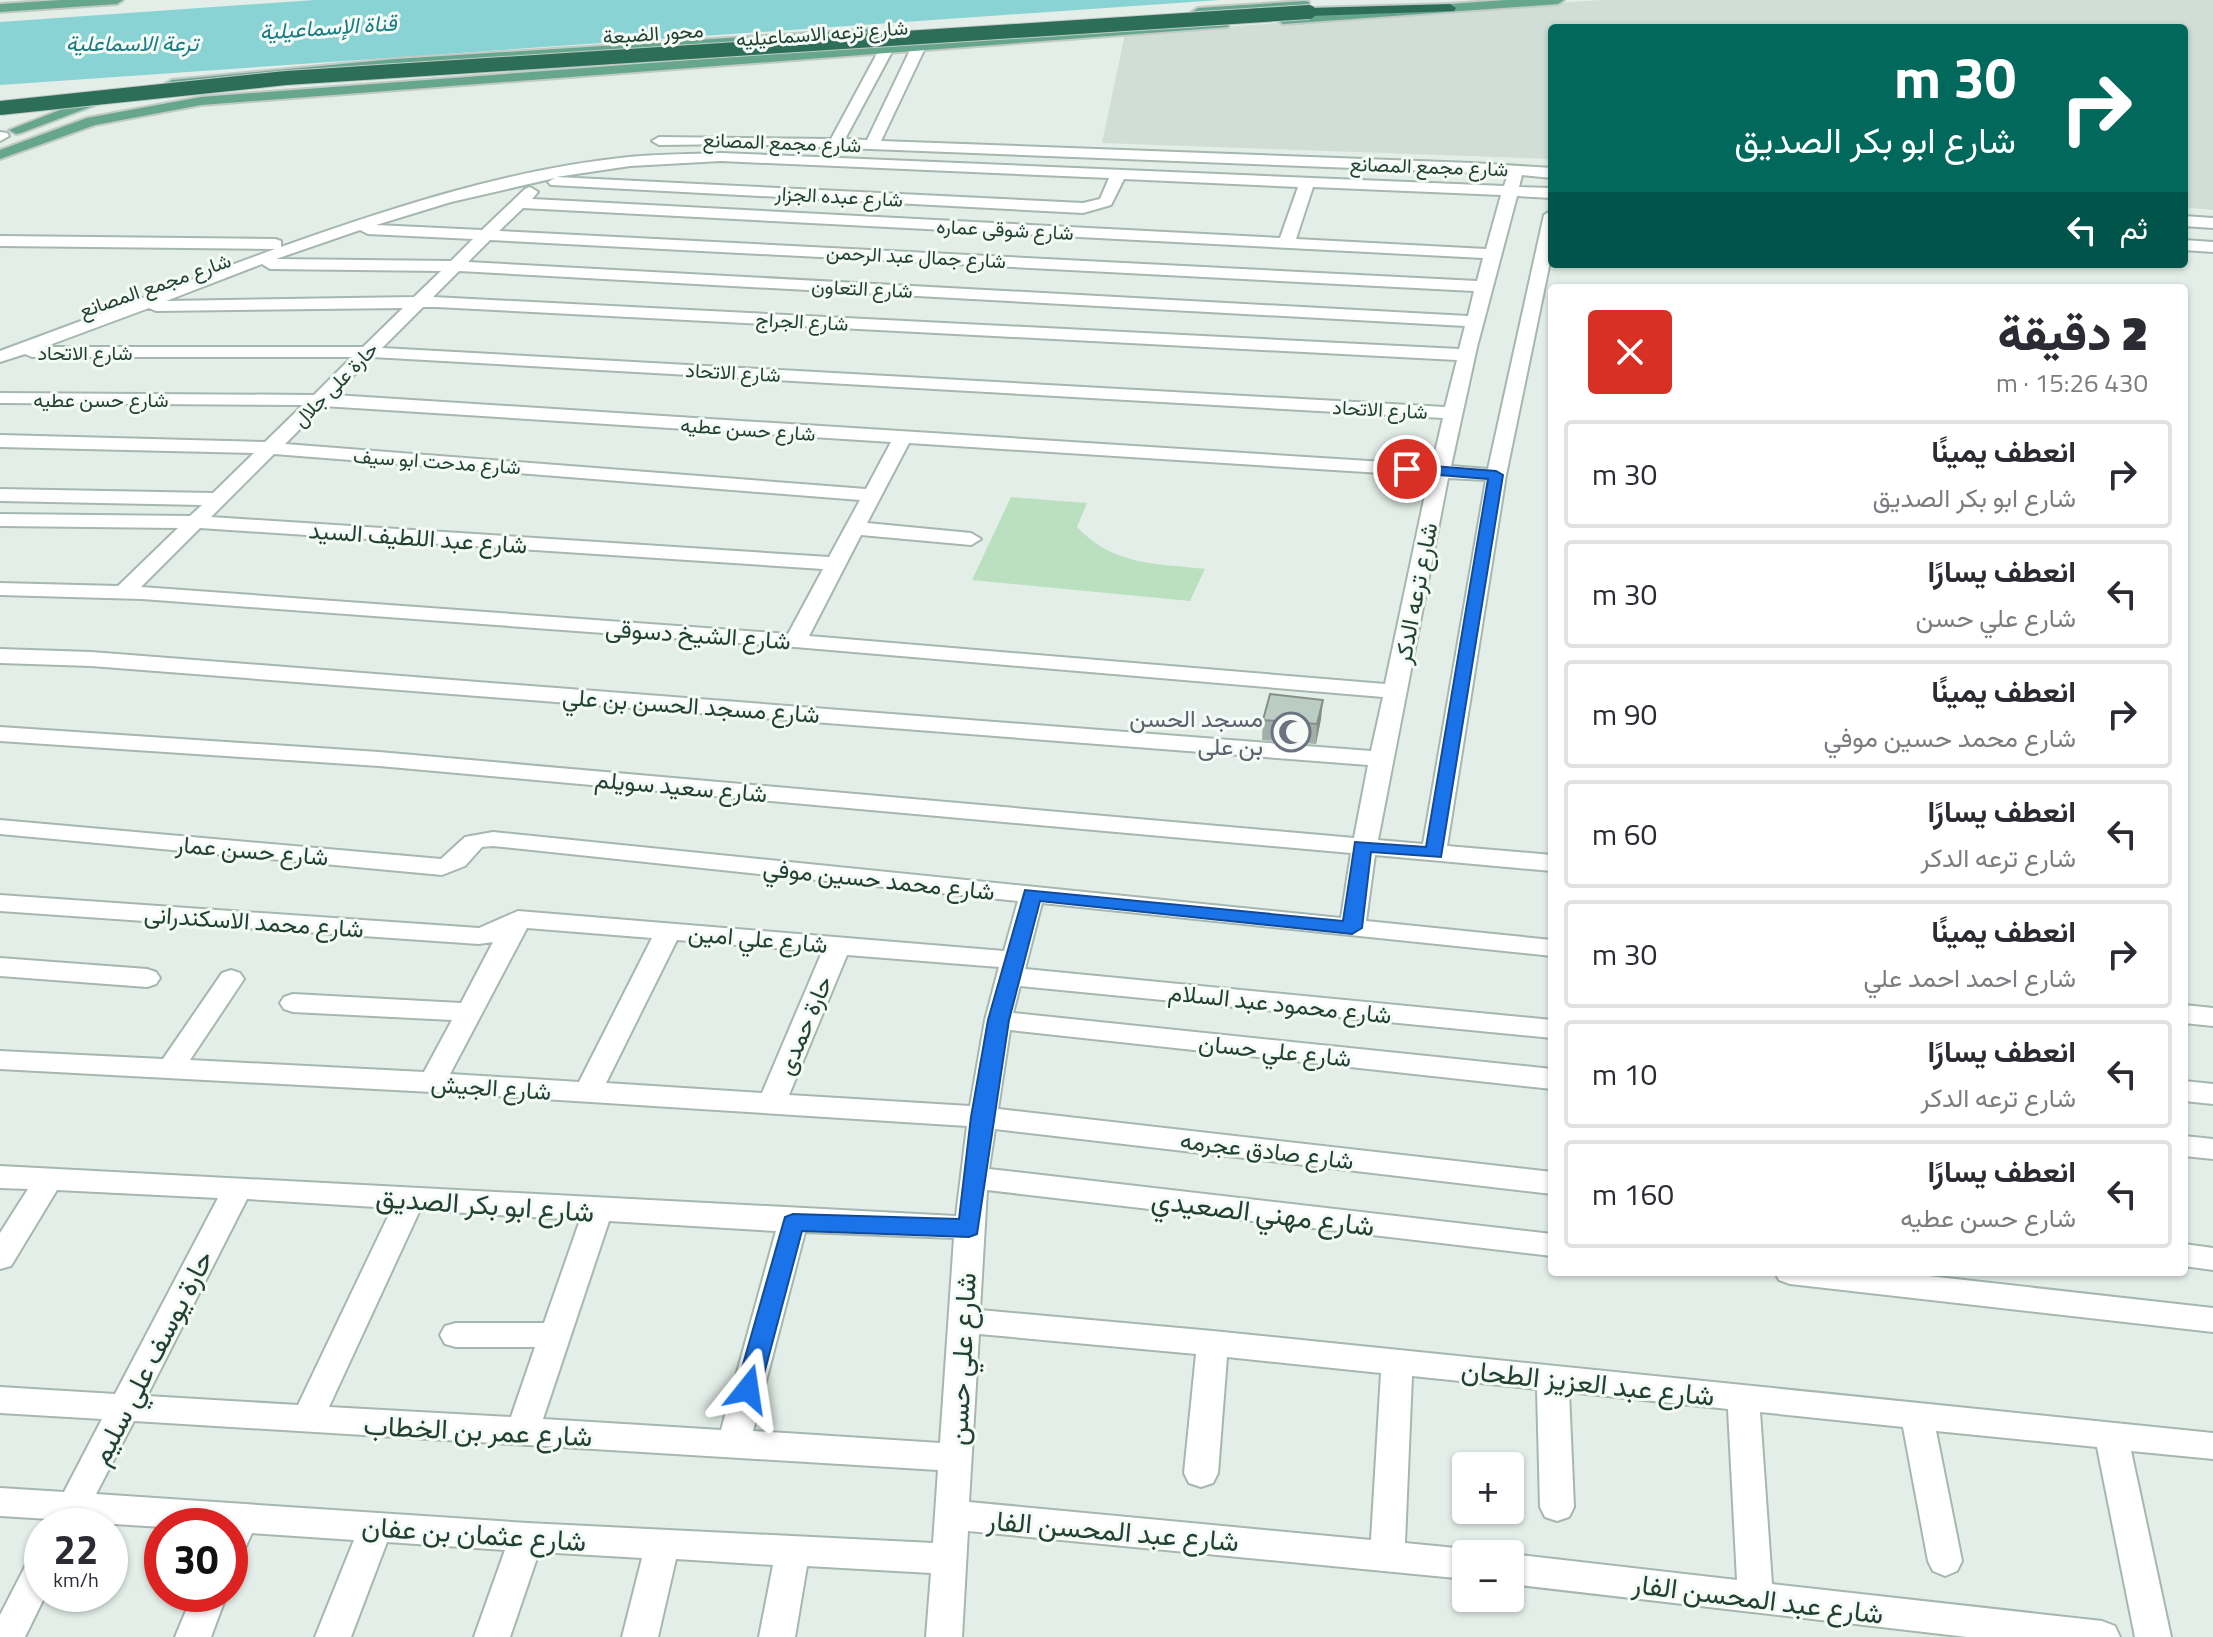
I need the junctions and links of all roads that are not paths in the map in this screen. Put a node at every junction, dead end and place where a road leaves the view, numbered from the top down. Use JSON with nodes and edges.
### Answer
{"nodes":[{"id":1,"x":117,"y":0,"type":"edge"},
{"id":2,"x":1379,"y":0,"type":"edge"},
{"id":3,"x":1558,"y":0,"type":"edge"},
{"id":4,"x":0,"y":8,"type":"edge"},
{"id":5,"x":1450,"y":8,"type":"junction"},
{"id":6,"x":919,"y":46,"type":"junction"},
{"id":7,"x":887,"y":48,"type":"junction"},
{"id":8,"x":543,"y":54,"type":"junction"},
{"id":9,"x":0,"y":102,"type":"edge"},
{"id":10,"x":0,"y":108,"type":"edge"},
{"id":11,"x":1,"y":137,"type":"edge"},
{"id":12,"x":836,"y":143,"type":"junction"},
{"id":13,"x":872,"y":145,"type":"junction"},
{"id":14,"x":651,"y":150,"type":"junction"},
{"id":15,"x":0,"y":155,"type":"edge"},
{"id":16,"x":563,"y":155,"type":"dead end"},
{"id":17,"x":796,"y":160,"type":"junction"},
{"id":18,"x":1517,"y":169,"type":"junction"},
{"id":19,"x":1548,"y":173,"type":"edge"},
{"id":20,"x":1118,"y":176,"type":"junction"},
{"id":21,"x":544,"y":178,"type":"junction"},
{"id":22,"x":1306,"y":185,"type":"junction"},
{"id":23,"x":1511,"y":191,"type":"junction"},
{"id":24,"x":773,"y":193,"type":"junction"},
{"id":25,"x":1548,"y":193,"type":"edge"},
{"id":26,"x":519,"y":203,"type":"junction"},
{"id":27,"x":756,"y":216,"type":"junction"},
{"id":28,"x":2188,"y":221,"type":"edge"},
{"id":29,"x":2213,"y":223,"type":"edge"},
{"id":30,"x":350,"y":228,"type":"junction"},
{"id":31,"x":488,"y":233,"type":"junction"},
{"id":32,"x":1548,"y":234,"type":"edge"},
{"id":33,"x":0,"y":241,"type":"edge"},
{"id":34,"x":275,"y":244,"type":"junction"},
{"id":35,"x":1286,"y":244,"type":"junction"},
{"id":36,"x":2188,"y":245,"type":"edge"},
{"id":37,"x":735,"y":247,"type":"junction"},
{"id":38,"x":2213,"y":247,"type":"edge"},
{"id":39,"x":1491,"y":254,"type":"junction"},
{"id":40,"x":251,"y":264,"type":"junction"},
{"id":41,"x":456,"y":266,"type":"junction"},
{"id":42,"x":712,"y":280,"type":"junction"},
{"id":43,"x":1483,"y":286,"type":"junction"},
{"id":44,"x":419,"y":302,"type":"junction"},
{"id":45,"x":139,"y":306,"type":"junction"},
{"id":46,"x":1474,"y":321,"type":"junction"},
{"id":47,"x":39,"y":326,"type":"junction"},
{"id":48,"x":58,"y":336,"type":"junction"},
{"id":49,"x":4,"y":349,"type":"edge"},
{"id":50,"x":368,"y":352,"type":"junction"},
{"id":51,"x":1464,"y":355,"type":"junction"},
{"id":52,"x":0,"y":398,"type":"edge"},
{"id":53,"x":319,"y":400,"type":"junction"},
{"id":54,"x":1452,"y":413,"type":"junction"},
{"id":55,"x":902,"y":439,"type":"junction"},
{"id":56,"x":0,"y":441,"type":"edge"},
{"id":57,"x":270,"y":448,"type":"junction"},
{"id":58,"x":1439,"y":471,"type":"junction"},
{"id":59,"x":1496,"y":475,"type":"junction"},
{"id":60,"x":0,"y":495,"type":"edge"},
{"id":61,"x":872,"y":495,"type":"junction"},
{"id":62,"x":219,"y":499,"type":"junction"},
{"id":63,"x":0,"y":520,"type":"edge"},
{"id":64,"x":195,"y":522,"type":"junction"},
{"id":65,"x":854,"y":528,"type":"junction"},
{"id":66,"x":971,"y":539,"type":"dead end"},
{"id":67,"x":836,"y":564,"type":"junction"},
{"id":68,"x":0,"y":589,"type":"edge"},
{"id":69,"x":124,"y":592,"type":"junction"},
{"id":70,"x":795,"y":641,"type":"junction"},
{"id":71,"x":0,"y":656,"type":"edge"},
{"id":72,"x":1395,"y":691,"type":"junction"},
{"id":73,"x":0,"y":734,"type":"edge"},
{"id":74,"x":1382,"y":759,"type":"junction"},
{"id":75,"x":0,"y":827,"type":"edge"},
{"id":76,"x":493,"y":839,"type":"joint"},
{"id":77,"x":1362,"y":846,"type":"junction"},
{"id":78,"x":1434,"y":853,"type":"junction"},
{"id":79,"x":1548,"y":863,"type":"edge"},
{"id":80,"x":1032,"y":895,"type":"junction"},
{"id":81,"x":0,"y":903,"type":"edge"},
{"id":82,"x":512,"y":923,"type":"junction"},
{"id":83,"x":1352,"y":928,"type":"junction"},
{"id":84,"x":669,"y":930,"type":"junction"},
{"id":85,"x":838,"y":945,"type":"junction"},
{"id":86,"x":1548,"y":948,"type":"edge"},
{"id":87,"x":0,"y":967,"type":"edge"},
{"id":88,"x":1011,"y":968,"type":"junction"},
{"id":89,"x":147,"y":978,"type":"dead end"},
{"id":90,"x":231,"y":979,"type":"dead end"},
{"id":91,"x":293,"y":1003,"type":"dead end"},
{"id":92,"x":470,"y":1012,"type":"junction"},
{"id":93,"x":2188,"y":1014,"type":"edge"},
{"id":94,"x":2213,"y":1017,"type":"edge"},
{"id":95,"x":998,"y":1020,"type":"junction"},
{"id":96,"x":1548,"y":1029,"type":"edge"},
{"id":97,"x":0,"y":1060,"type":"edge"},
{"id":98,"x":170,"y":1069,"type":"junction"},
{"id":99,"x":1548,"y":1079,"type":"edge"},
{"id":100,"x":432,"y":1082,"type":"junction"},
{"id":101,"x":2188,"y":1091,"type":"edge"},
{"id":102,"x":587,"y":1093,"type":"junction"},
{"id":103,"x":2213,"y":1094,"type":"edge"},
{"id":104,"x":771,"y":1105,"type":"junction"},
{"id":105,"x":981,"y":1117,"type":"junction"},
{"id":106,"x":2188,"y":1146,"type":"edge"},
{"id":107,"x":2213,"y":1149,"type":"edge"},
{"id":108,"x":0,"y":1177,"type":"edge"},
{"id":109,"x":973,"y":1178,"type":"junction"},
{"id":110,"x":49,"y":1179,"type":"junction"},
{"id":111,"x":1548,"y":1183,"type":"edge"},
{"id":112,"x":238,"y":1188,"type":"junction"},
{"id":113,"x":411,"y":1198,"type":"junction"},
{"id":114,"x":598,"y":1211,"type":"junction"},
{"id":115,"x":793,"y":1222,"type":"junction"},
{"id":116,"x":969,"y":1228,"type":"junction"},
{"id":117,"x":1548,"y":1245,"type":"edge"},
{"id":118,"x":2188,"y":1256,"type":"edge"},
{"id":119,"x":0,"y":1258,"type":"edge"},
{"id":120,"x":2213,"y":1259,"type":"edge"},
{"id":121,"x":1825,"y":1276,"type":"edge"},
{"id":122,"x":2213,"y":1320,"type":"edge"},
{"id":123,"x":963,"y":1321,"type":"junction"},
{"id":124,"x":456,"y":1335,"type":"dead end"},
{"id":125,"x":555,"y":1335,"type":"junction"},
{"id":126,"x":1213,"y":1343,"type":"junction"},
{"id":127,"x":1397,"y":1363,"type":"junction"},
{"id":128,"x":1553,"y":1378,"type":"junction"},
{"id":129,"x":1743,"y":1398,"type":"junction"},
{"id":130,"x":0,"y":1400,"type":"edge"},
{"id":131,"x":123,"y":1410,"type":"junction"},
{"id":132,"x":1917,"y":1416,"type":"junction"},
{"id":133,"x":307,"y":1420,"type":"junction"},
{"id":134,"x":522,"y":1432,"type":"junction"},
{"id":135,"x":2111,"y":1435,"type":"junction"},
{"id":136,"x":733,"y":1444,"type":"junction"},
{"id":137,"x":2213,"y":1446,"type":"edge"},
{"id":138,"x":955,"y":1457,"type":"junction"},
{"id":139,"x":1201,"y":1473,"type":"dead end"},
{"id":140,"x":0,"y":1502,"type":"edge"},
{"id":141,"x":1557,"y":1507,"type":"dead end"},
{"id":142,"x":29,"y":1508,"type":"edge"},
{"id":143,"x":72,"y":1508,"type":"edge"},
{"id":144,"x":951,"y":1515,"type":"junction"},
{"id":145,"x":376,"y":1527,"type":"junction"},
{"id":146,"x":248,"y":1531,"type":"edge"},
{"id":147,"x":527,"y":1537,"type":"junction"},
{"id":148,"x":663,"y":1544,"type":"junction"},
{"id":149,"x":793,"y":1551,"type":"junction"},
{"id":150,"x":1387,"y":1555,"type":"junction"},
{"id":151,"x":948,"y":1559,"type":"junction"},
{"id":152,"x":1945,"y":1561,"type":"dead end"},
{"id":153,"x":1452,"y":1562,"type":"edge"},
{"id":154,"x":1524,"y":1571,"type":"edge"},
{"id":155,"x":1755,"y":1597,"type":"junction"},
{"id":156,"x":24,"y":1603,"type":"edge"},
{"id":157,"x":203,"y":1612,"type":"edge"},
{"id":158,"x":7,"y":1637,"type":"edge"},
{"id":159,"x":193,"y":1637,"type":"edge"},
{"id":160,"x":333,"y":1637,"type":"edge"},
{"id":161,"x":492,"y":1637,"type":"edge"},
{"id":162,"x":640,"y":1637,"type":"edge"},
{"id":163,"x":777,"y":1637,"type":"edge"},
{"id":164,"x":944,"y":1637,"type":"edge"},
{"id":165,"x":2102,"y":1637,"type":"edge"},
{"id":166,"x":2153,"y":1637,"type":"edge"}],
"edges":[{"from":1,"to":4,"type":"main road"},
{"from":2,"to":8,"type":"main road","name":"شارع ترعه الاسماعيليه"},
{"from":3,"to":5,"type":"main road","name":"شارع ترعه الاسماعيليه"},
{"from":5,"to":6,"type":"main road","name":"شارع ترعه الاسماعيليه"},
{"from":5,"to":10,"type":"highway","name":"محور الضبعة","bridge":true},
{"from":6,"to":7,"type":"main road","name":"شارع ترعه الاسماعيليه"},
{"from":6,"to":13,"type":"street"},
{"from":7,"to":12,"type":"street"},
{"from":7,"to":15,"type":"main road","name":"شارع ترعه الاسماعيليه"},
{"from":8,"to":9,"type":"highway","bridge":true},
{"from":8,"to":11,"type":"main road","name":"شارع ترعه الاسماعيليه"},
{"from":12,"to":13,"type":"street","name":"شارع مجمع المصانع"},
{"from":12,"to":14,"type":"street","name":"شارع مجمع المصانع"},
{"from":13,"to":18,"type":"street","name":"شارع مجمع المصانع"},
{"from":14,"to":17,"type":"street","name":"شارع مجمع المصانع"},
{"from":14,"to":21,"type":"street","name":"شارع مجمع المصانع"},
{"from":16,"to":34,"type":"street","name":"شارع مجمع المصانع"},
{"from":17,"to":20,"type":"street","name":"شارع مجمع المصانع"},
{"from":17,"to":24,"type":"street"},
{"from":18,"to":19,"type":"street","name":"شارع مجمع المصانع"},
{"from":18,"to":23,"type":"street","name":"شارع ترعه الدكر"},
{"from":20,"to":22,"type":"street","name":"شارع مجمع المصانع"},
{"from":20,"to":24,"type":"street","name":"شارع عبده الجزار"},
{"from":21,"to":24,"type":"street","name":"شارع عبده الجزار"},
{"from":21,"to":26,"type":"street","name":"حارة على جلال"},
{"from":21,"to":30,"type":"street","name":"شارع مجمع المصانع"},
{"from":22,"to":23,"type":"street","name":"شارع مجمع المصانع"},
{"from":22,"to":35,"type":"street"},
{"from":23,"to":25,"type":"street","name":"شارع مجمع المصانع"},
{"from":23,"to":39,"type":"street","name":"شارع ترعه الدكر"},
{"from":24,"to":27,"type":"street"},
{"from":26,"to":27,"type":"street","name":"شارع شوقى عماره"},
{"from":26,"to":31,"type":"street","name":"حارة على جلال"},
{"from":27,"to":35,"type":"street","name":"شارع شوقى عماره"},
{"from":27,"to":37,"type":"street"},
{"from":28,"to":29,"type":"street"},
{"from":30,"to":31,"type":"street","name":"شارع جمال عبد الرحمن"},
{"from":30,"to":40,"type":"street","name":"شارع مجمع المصانع"},
{"from":31,"to":37,"type":"street","name":"شارع جمال عبد الرحمن"},
{"from":31,"to":41,"type":"street","name":"حارة على جلال"},
{"from":32,"to":59,"type":"street"},
{"from":33,"to":34,"type":"street"},
{"from":34,"to":47,"type":"street","name":"شارع مجمع المصانع"},
{"from":35,"to":39,"type":"street","name":"شارع شوقى عماره"},
{"from":36,"to":38,"type":"street"},
{"from":37,"to":42,"type":"street"},
{"from":37,"to":43,"type":"street","name":"شارع جمال عبد الرحمن"},
{"from":39,"to":43,"type":"street","name":"شارع ترعه الدكر"},
{"from":40,"to":41,"type":"street","name":"شارع التعاون"},
{"from":40,"to":45,"type":"street","name":"شارع مجمع المصانع"},
{"from":41,"to":42,"type":"street","name":"شارع التعاون"},
{"from":41,"to":44,"type":"street","name":"حارة على جلال"},
{"from":42,"to":46,"type":"street","name":"شارع التعاون"},
{"from":43,"to":46,"type":"street","name":"شارع ترعه الدكر"},
{"from":44,"to":45,"type":"street","name":"شارع الجراج"},
{"from":44,"to":50,"type":"street","name":"حارة على جلال"},
{"from":44,"to":51,"type":"street","name":"شارع الجراج"},
{"from":45,"to":48,"type":"street","name":"شارع مجمع المصانع"},
{"from":46,"to":51,"type":"street","name":"شارع ترعه الدكر"},
{"from":47,"to":48,"type":"street"},
{"from":47,"to":49,"type":"street","name":"شارع مجمع المصانع"},
{"from":48,"to":49,"type":"street","name":"شارع مجمع المصانع"},
{"from":49,"to":50,"type":"street","name":"شارع الاتحاد"},
{"from":50,"to":53,"type":"street","name":"حارة على جلال"},
{"from":50,"to":54,"type":"street","name":"شارع الاتحاد"},
{"from":51,"to":54,"type":"street","name":"شارع ترعه الدكر"},
{"from":52,"to":53,"type":"street","name":"شارع حسن عطيه"},
{"from":53,"to":55,"type":"street","name":"شارع حسن عطيه"},
{"from":53,"to":57,"type":"street","name":"حارة على جلال"},
{"from":54,"to":58,"type":"street","name":"شارع ترعه الدكر"},
{"from":55,"to":58,"type":"street","name":"شارع حسن عطيه"},
{"from":55,"to":61,"type":"street"},
{"from":56,"to":57,"type":"street","name":"شارع مدحت ابو سيف"},
{"from":57,"to":61,"type":"street","name":"شارع مدحت ابو سيف"},
{"from":57,"to":62,"type":"street","name":"حارة على جلال"},
{"from":58,"to":59,"type":"street","name":"شارع حسن عطيه"},
{"from":58,"to":72,"type":"street","name":"شارع ترعه الدكر"},
{"from":59,"to":78,"type":"street"},
{"from":60,"to":62,"type":"street"},
{"from":61,"to":65,"type":"street"},
{"from":62,"to":64,"type":"street","name":"حارة على جلال"},
{"from":63,"to":64,"type":"street","name":"شارع عبد اللطيف السيد"},
{"from":64,"to":67,"type":"street","name":"شارع عبد اللطيف السيد"},
{"from":64,"to":69,"type":"street","name":"حارة على جلال"},
{"from":65,"to":66,"type":"street"},
{"from":65,"to":67,"type":"street"},
{"from":67,"to":70,"type":"street"},
{"from":68,"to":69,"type":"street","name":"شارع الشيخ دسوقى"},
{"from":69,"to":70,"type":"street","name":"شارع الشيخ دسوقى"},
{"from":70,"to":72,"type":"street","name":"شارع الشيخ دسوقى"},
{"from":71,"to":74,"type":"street","name":"شارع مسجد الحسن بن علي"},
{"from":72,"to":74,"type":"street","name":"شارع ترعه الدكر"},
{"from":73,"to":77,"type":"street","name":"شارع سعيد سويلم"},
{"from":74,"to":77,"type":"street","name":"شارع ترعه الدكر"},
{"from":75,"to":76,"type":"street","name":"شارع حسن عمار"},
{"from":76,"to":80,"type":"street","name":"شارع محمد حسين موفي"},
{"from":77,"to":78,"type":"street","name":"شارع سعيد سويلم"},
{"from":77,"to":83,"type":"street","name":"شارع ترعه الدكر"},
{"from":78,"to":79,"type":"street","name":"شارع سعيد سويلم"},
{"from":80,"to":83,"type":"street","name":"شارع محمد حسين موفي"},
{"from":80,"to":88,"type":"street","name":"شارع علي حسن"},
{"from":81,"to":82,"type":"street","name":"شارع محمد الاسكندرانى"},
{"from":82,"to":84,"type":"street","name":"شارع علي امين"},
{"from":82,"to":92,"type":"street"},
{"from":83,"to":86,"type":"street","name":"شارع محمد حسين موفي"},
{"from":84,"to":85,"type":"street","name":"شارع علي امين"},
{"from":84,"to":102,"type":"street"},
{"from":85,"to":88,"type":"street","name":"شارع علي امين"},
{"from":85,"to":104,"type":"street","name":"حارة حمدى"},
{"from":87,"to":89,"type":"street"},
{"from":88,"to":95,"type":"street","name":"شارع علي حسن"},
{"from":88,"to":96,"type":"street","name":"شارع محمود عبد السلام"},
{"from":90,"to":98,"type":"street"},
{"from":91,"to":92,"type":"street"},
{"from":92,"to":100,"type":"street"},
{"from":93,"to":94,"type":"street"},
{"from":95,"to":99,"type":"street","name":"شارع علي حسان"},
{"from":95,"to":105,"type":"street","name":"شارع علي حسن"},
{"from":97,"to":98,"type":"street","name":"شارع الجيش"},
{"from":98,"to":100,"type":"street","name":"شارع الجيش"},
{"from":100,"to":102,"type":"street","name":"شارع الجيش"},
{"from":101,"to":103,"type":"street"},
{"from":102,"to":104,"type":"street","name":"شارع الجيش"},
{"from":104,"to":105,"type":"street","name":"شارع الجيش"},
{"from":105,"to":109,"type":"street","name":"شارع علي حسن"},
{"from":105,"to":111,"type":"street","name":"شارع صادق عجرمه"},
{"from":106,"to":107,"type":"street"},
{"from":108,"to":110,"type":"street","name":"شارع ابو بكر الصديق"},
{"from":109,"to":116,"type":"street","name":"شارع علي حسن"},
{"from":109,"to":117,"type":"street","name":"شارع مهني الصعيدي"},
{"from":110,"to":112,"type":"street","name":"شارع ابو بكر الصديق"},
{"from":110,"to":119,"type":"street"},
{"from":112,"to":113,"type":"street","name":"شارع ابو بكر الصديق"},
{"from":112,"to":131,"type":"street","name":"حارة يوسف علي سليم"},
{"from":113,"to":114,"type":"street","name":"شارع ابو بكر الصديق"},
{"from":113,"to":133,"type":"street"},
{"from":114,"to":115,"type":"street","name":"شارع ابو بكر الصديق"},
{"from":114,"to":125,"type":"street"},
{"from":115,"to":116,"type":"street","name":"شارع ابو بكر الصديق"},
{"from":115,"to":136,"type":"street"},
{"from":116,"to":123,"type":"street","name":"شارع علي حسن"},
{"from":118,"to":120,"type":"street"},
{"from":121,"to":122,"type":"street"},
{"from":123,"to":126,"type":"street","name":"شارع عبد العزيز الطحان"},
{"from":123,"to":138,"type":"street","name":"شارع علي حسن"},
{"from":124,"to":125,"type":"street"},
{"from":125,"to":134,"type":"street"},
{"from":126,"to":127,"type":"street","name":"شارع عبد العزيز الطحان"},
{"from":126,"to":139,"type":"street"},
{"from":127,"to":128,"type":"street","name":"شارع عبد العزيز الطحان"},
{"from":127,"to":150,"type":"street"},
{"from":128,"to":129,"type":"street","name":"شارع عبد العزيز الطحان"},
{"from":128,"to":141,"type":"street"},
{"from":129,"to":132,"type":"street","name":"شارع عبد العزيز الطحان"},
{"from":129,"to":155,"type":"street"},
{"from":130,"to":131,"type":"street","name":"شارع عمر بن الخطاب"},
{"from":131,"to":133,"type":"street","name":"شارع عمر بن الخطاب"},
{"from":131,"to":143,"type":"street","name":"حارة يوسف علي سليم"},
{"from":132,"to":135,"type":"street","name":"شارع عبد العزيز الطحان"},
{"from":132,"to":152,"type":"street"},
{"from":133,"to":134,"type":"street","name":"شارع عمر بن الخطاب"},
{"from":134,"to":136,"type":"street","name":"شارع عمر بن الخطاب"},
{"from":135,"to":137,"type":"street","name":"شارع عبد العزيز الطحان"},
{"from":135,"to":166,"type":"street"},
{"from":136,"to":138,"type":"street","name":"شارع عمر بن الخطاب"},
{"from":138,"to":144,"type":"street","name":"شارع علي حسن"},
{"from":140,"to":142,"type":"street","name":"شارع عثمان بن عفان"},
{"from":144,"to":150,"type":"street","name":"شارع عبد المحسن الفار"},
{"from":144,"to":151,"type":"street","name":"شارع علي حسن"},
{"from":145,"to":146,"type":"street","name":"شارع عثمان بن عفان"},
{"from":145,"to":147,"type":"street","name":"شارع عثمان بن عفان"},
{"from":145,"to":160,"type":"street"},
{"from":147,"to":148,"type":"street","name":"شارع عثمان بن عفان"},
{"from":147,"to":161,"type":"street"},
{"from":148,"to":149,"type":"street","name":"شارع عثمان بن عفان"},
{"from":148,"to":162,"type":"street"},
{"from":149,"to":151,"type":"street","name":"شارع عثمان بن عفان"},
{"from":149,"to":163,"type":"street"},
{"from":150,"to":153,"type":"street","name":"شارع عبد المحسن الفار"},
{"from":151,"to":164,"type":"street","name":"شارع علي حسن"},
{"from":154,"to":155,"type":"street","name":"شارع عبد المحسن الفار"},
{"from":155,"to":165,"type":"street","name":"شارع عبد المحسن الفار"},
{"from":156,"to":158,"type":"street"},
{"from":157,"to":159,"type":"street"}]}
